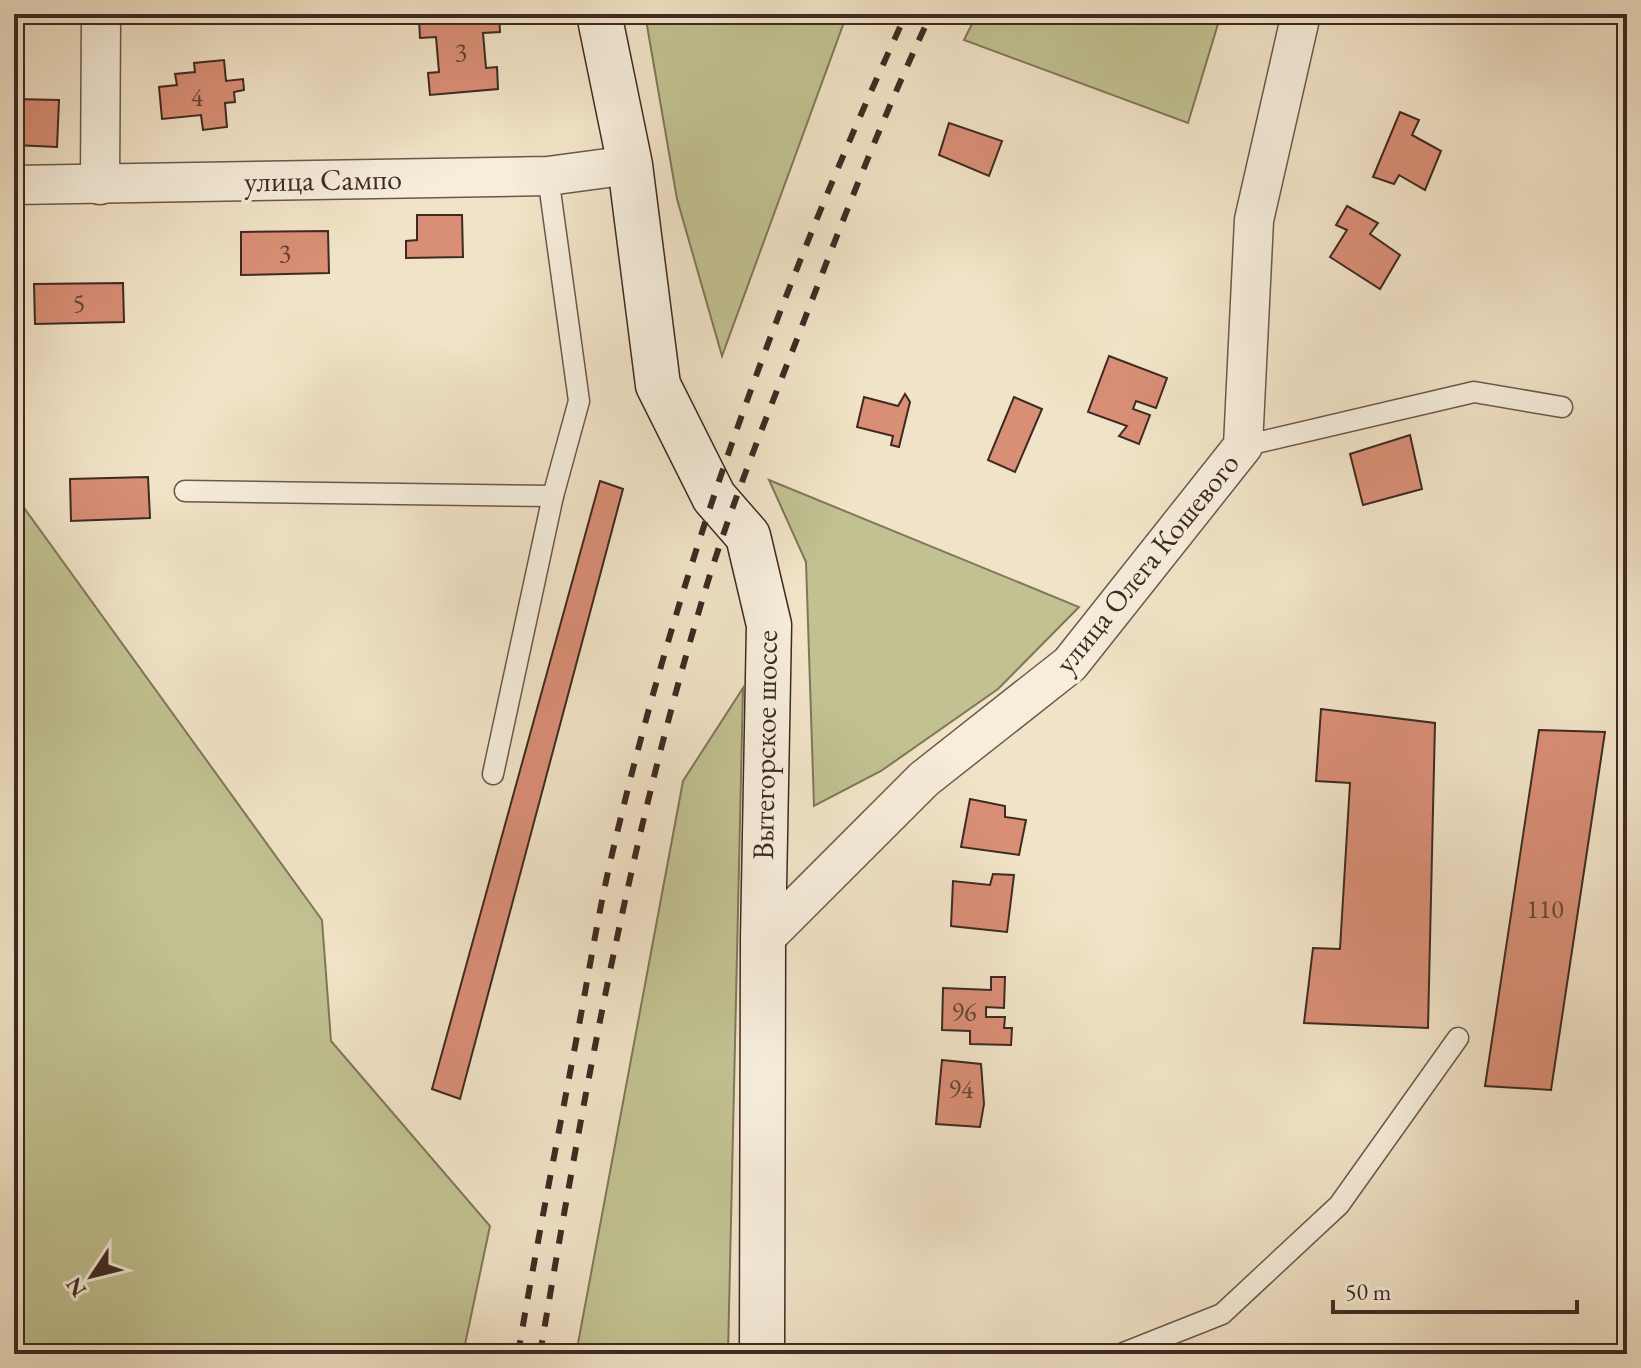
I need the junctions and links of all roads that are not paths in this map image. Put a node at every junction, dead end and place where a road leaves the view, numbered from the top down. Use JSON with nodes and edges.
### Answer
{"nodes":[{"id":1,"x":101,"y":14,"type":"edge"},
{"id":2,"x":599,"y":14,"type":"edge"},
{"id":3,"x":1301,"y":14,"type":"edge"},
{"id":4,"x":630,"y":165,"type":"junction"},
{"id":5,"x":548,"y":176,"type":"junction"},
{"id":6,"x":14,"y":185,"type":"edge"},
{"id":7,"x":100,"y":185,"type":"junction"},
{"id":8,"x":1562,"y":407,"type":"dead end"},
{"id":9,"x":1243,"y":446,"type":"junction"},
{"id":10,"x":185,"y":491,"type":"dead end"},
{"id":11,"x":553,"y":496,"type":"junction"},
{"id":12,"x":493,"y":774,"type":"dead end"},
{"id":13,"x":763,"y":940,"type":"junction"},
{"id":14,"x":1458,"y":1038,"type":"dead end"},
{"id":15,"x":762,"y":1354,"type":"edge"},
{"id":16,"x":1121,"y":1354,"type":"edge"}],
"edges":[{"from":1,"to":7,"type":"street"},
{"from":2,"to":4,"type":"main road","name":"Вытегорское шоссе"},
{"from":3,"to":9,"type":"street","name":"улица Олега Кошевого"},
{"from":4,"to":5,"type":"street","name":"улица Сампо"},
{"from":4,"to":13,"type":"main road","name":"Вытегорское шоссе"},
{"from":5,"to":7,"type":"street","name":"улица Сампо"},
{"from":5,"to":11,"type":"lane"},
{"from":6,"to":7,"type":"street","name":"улица Сампо"},
{"from":8,"to":9,"type":"lane"},
{"from":9,"to":13,"type":"street","name":"улица Олега Кошевого"},
{"from":10,"to":11,"type":"lane"},
{"from":11,"to":12,"type":"lane"},
{"from":13,"to":15,"type":"main road","name":"Вытегорское шоссе"},
{"from":14,"to":16,"type":"lane"}]}
